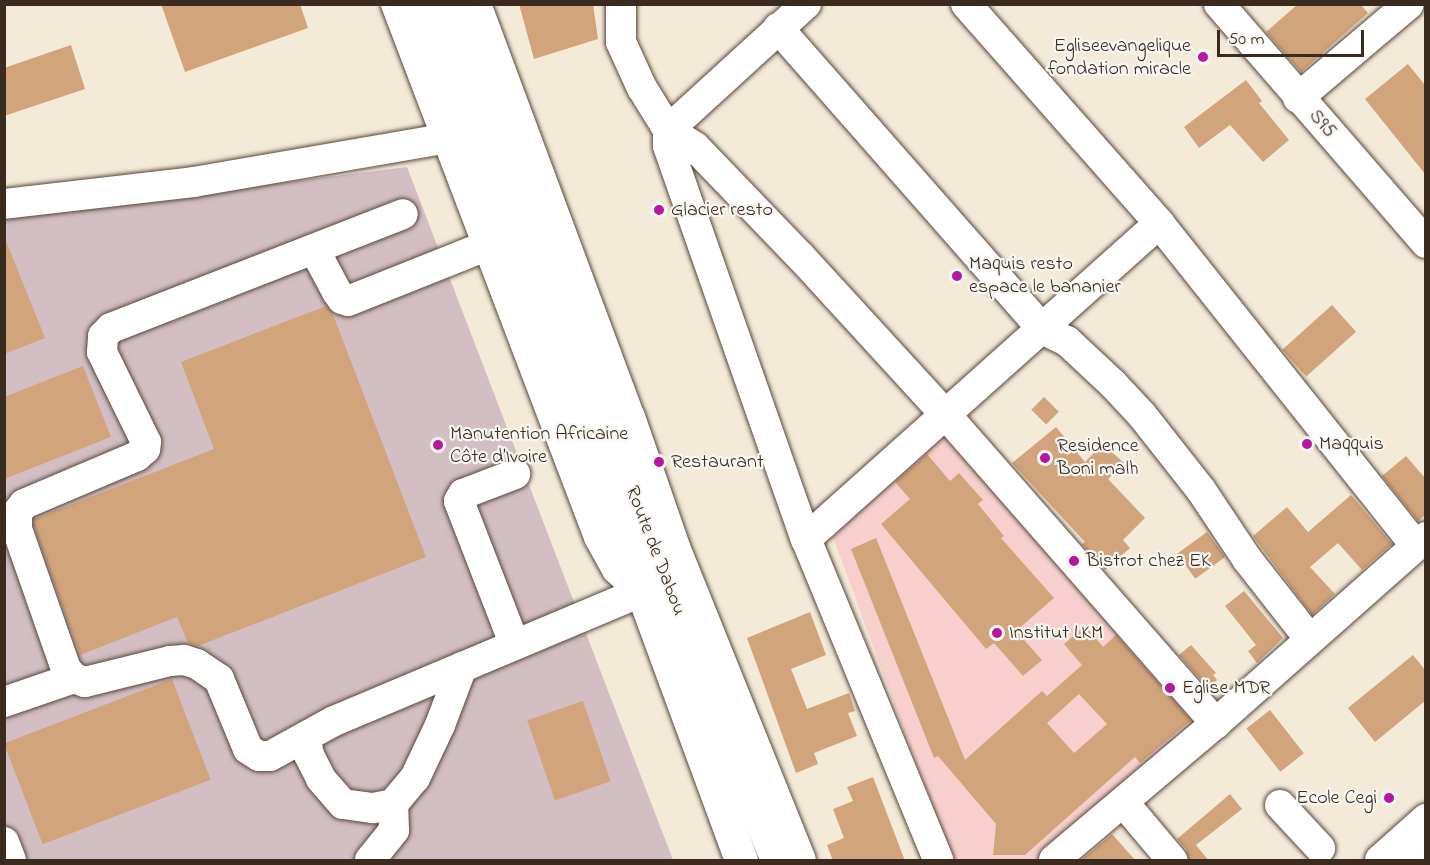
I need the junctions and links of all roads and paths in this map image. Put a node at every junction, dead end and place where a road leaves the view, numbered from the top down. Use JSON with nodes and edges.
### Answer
{"nodes":[{"id":1,"x":396,"y":4,"type":"edge"},
{"id":2,"x":621,"y":4,"type":"edge"},
{"id":3,"x":806,"y":4,"type":"edge"},
{"id":4,"x":966,"y":4,"type":"edge"},
{"id":5,"x":1219,"y":4,"type":"edge"},
{"id":6,"x":1409,"y":4,"type":"edge"},
{"id":7,"x":445,"y":7,"type":"edge"},
{"id":8,"x":778,"y":28,"type":"junction"},
{"id":9,"x":1298,"y":98,"type":"junction"},
{"id":10,"x":668,"y":130,"type":"junction"},
{"id":11,"x":448,"y":138,"type":"junction"},
{"id":12,"x":4,"y":204,"type":"edge"},
{"id":13,"x":403,"y":214,"type":"dead end"},
{"id":14,"x":1160,"y":223,"type":"junction"},
{"id":15,"x":1425,"y":243,"type":"edge"},
{"id":16,"x":515,"y":245,"type":"junction"},
{"id":17,"x":314,"y":249,"type":"junction"},
{"id":18,"x":1042,"y":329,"type":"junction"},
{"id":19,"x":946,"y":415,"type":"junction"},
{"id":20,"x":515,"y":474,"type":"dead end"},
{"id":21,"x":806,"y":539,"type":"junction"},
{"id":22,"x":1420,"y":541,"type":"edge"},
{"id":23,"x":641,"y":592,"type":"junction"},
{"id":24,"x":1309,"y":638,"type":"junction"},
{"id":25,"x":514,"y":643,"type":"junction"},
{"id":26,"x":462,"y":667,"type":"junction"},
{"id":27,"x":74,"y":678,"type":"junction"},
{"id":28,"x":4,"y":702,"type":"edge"},
{"id":29,"x":1215,"y":723,"type":"junction"},
{"id":30,"x":304,"y":737,"type":"junction"},
{"id":31,"x":1124,"y":803,"type":"junction"},
{"id":32,"x":393,"y":804,"type":"junction"},
{"id":33,"x":1280,"y":805,"type":"dead end"},
{"id":34,"x":1425,"y":819,"type":"edge"},
{"id":35,"x":4,"y":842,"type":"edge"},
{"id":36,"x":1320,"y":848,"type":"dead end"},
{"id":37,"x":1425,"y":848,"type":"edge"},
{"id":38,"x":11,"y":861,"type":"edge"},
{"id":39,"x":370,"y":861,"type":"edge"},
{"id":40,"x":741,"y":861,"type":"edge"},
{"id":41,"x":777,"y":861,"type":"edge"},
{"id":42,"x":801,"y":861,"type":"edge"},
{"id":43,"x":938,"y":861,"type":"edge"},
{"id":44,"x":1054,"y":861,"type":"edge"},
{"id":45,"x":1173,"y":861,"type":"edge"},
{"id":46,"x":1380,"y":861,"type":"edge"},
{"id":47,"x":1412,"y":861,"type":"edge"}],
"edges":[{"from":1,"to":11,"type":"street"},
{"from":2,"to":10,"type":"street"},
{"from":3,"to":8,"type":"street"},
{"from":4,"to":14,"type":"street"},
{"from":5,"to":9,"type":"street","name":"S95"},
{"from":6,"to":9,"type":"street"},
{"from":7,"to":16,"type":"main road"},
{"from":7,"to":42,"type":"street"},
{"from":8,"to":10,"type":"street"},
{"from":8,"to":18,"type":"street"},
{"from":9,"to":15,"type":"street","name":"S95"},
{"from":10,"to":19,"type":"street"},
{"from":10,"to":21,"type":"street"},
{"from":11,"to":12,"type":"street"},
{"from":11,"to":16,"type":"street"},
{"from":13,"to":17,"type":"street"},
{"from":14,"to":18,"type":"street"},
{"from":14,"to":22,"type":"street"},
{"from":16,"to":17,"type":"street"},
{"from":16,"to":23,"type":"main road","name":"Route de Dabou"},
{"from":16,"to":41,"type":"main road","name":"Route de Dabou"},
{"from":17,"to":27,"type":"street"},
{"from":18,"to":19,"type":"street"},
{"from":18,"to":24,"type":"street"},
{"from":19,"to":21,"type":"street"},
{"from":19,"to":29,"type":"street"},
{"from":20,"to":25,"type":"street"},
{"from":21,"to":43,"type":"street"},
{"from":22,"to":24,"type":"street"},
{"from":23,"to":25,"type":"street"},
{"from":23,"to":40,"type":"main road","name":"Route de Dabou"},
{"from":24,"to":29,"type":"street"},
{"from":25,"to":26,"type":"street"},
{"from":26,"to":30,"type":"street"},
{"from":26,"to":32,"type":"street"},
{"from":27,"to":28,"type":"street"},
{"from":27,"to":30,"type":"street"},
{"from":29,"to":31,"type":"street"},
{"from":30,"to":32,"type":"street"},
{"from":31,"to":44,"type":"street"},
{"from":31,"to":45,"type":"street"},
{"from":32,"to":39,"type":"street"},
{"from":33,"to":36,"type":"street"},
{"from":34,"to":46,"type":"street"},
{"from":35,"to":38,"type":"street"},
{"from":37,"to":47,"type":"street"}]}
